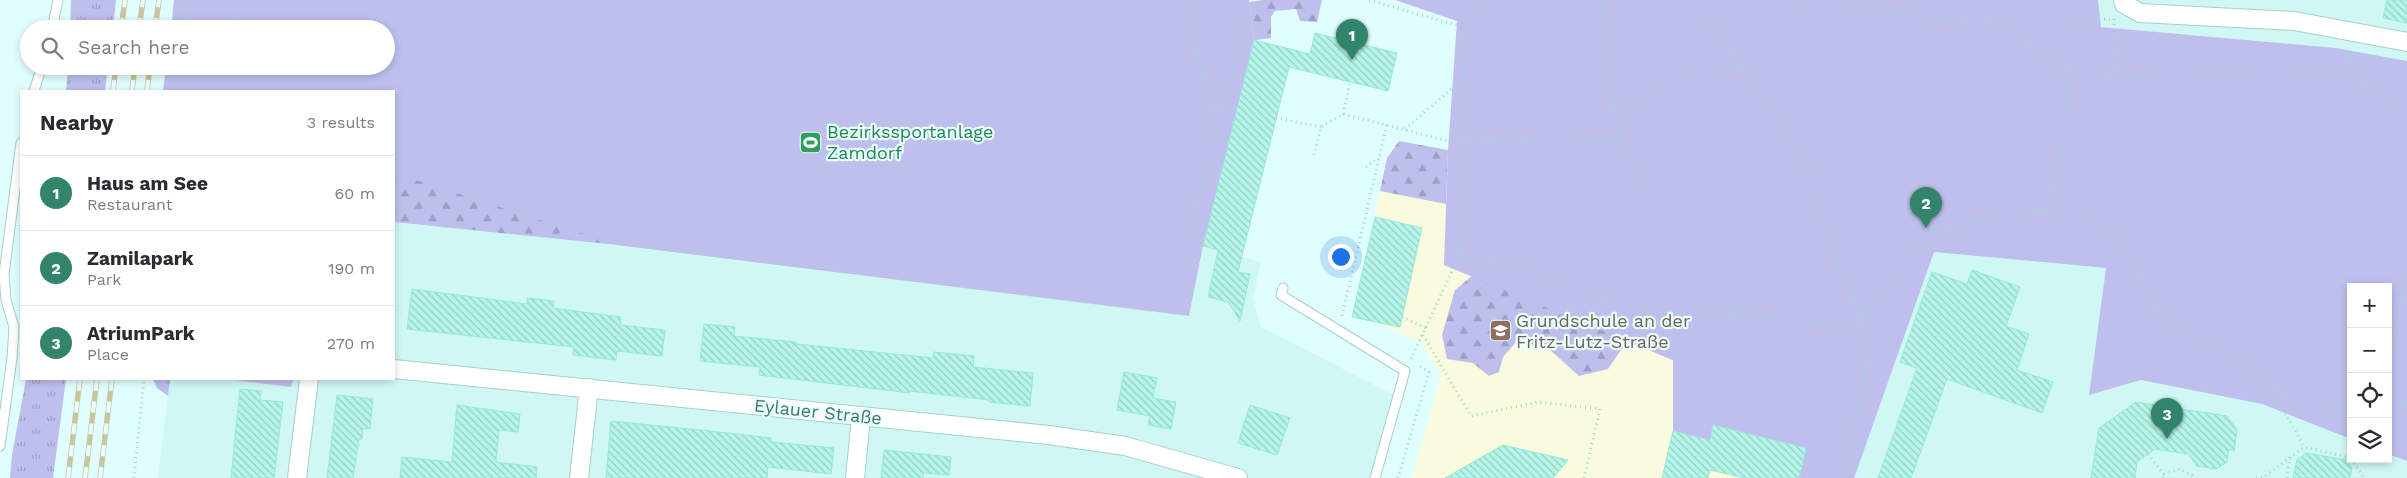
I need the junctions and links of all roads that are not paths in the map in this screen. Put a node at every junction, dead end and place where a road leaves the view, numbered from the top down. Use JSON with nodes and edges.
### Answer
{"nodes":[{"id":1,"x":58,"y":0,"type":"edge"},
{"id":2,"x":2124,"y":2,"type":"edge"},
{"id":3,"x":54,"y":20,"type":"edge"},
{"id":4,"x":2407,"y":42,"type":"edge"},
{"id":5,"x":39,"y":75,"type":"edge"},
{"id":6,"x":34,"y":90,"type":"edge"},
{"id":7,"x":20,"y":151,"type":"edge"},
{"id":8,"x":1283,"y":288,"type":"dead end"},
{"id":9,"x":395,"y":369,"type":"edge"},
{"id":10,"x":309,"y":380,"type":"edge"},
{"id":11,"x":589,"y":388,"type":"junction"},
{"id":12,"x":861,"y":418,"type":"junction"},
{"id":13,"x":0,"y":446,"type":"edge"},
{"id":14,"x":297,"y":478,"type":"edge"},
{"id":15,"x":580,"y":478,"type":"edge"},
{"id":16,"x":855,"y":478,"type":"edge"},
{"id":17,"x":1238,"y":478,"type":"edge"},
{"id":18,"x":1375,"y":478,"type":"edge"}],
"edges":[{"from":1,"to":3,"type":"lane"},
{"from":2,"to":4,"type":"street"},
{"from":5,"to":6,"type":"lane"},
{"from":7,"to":13,"type":"lane"},
{"from":8,"to":18,"type":"lane"},
{"from":9,"to":11,"type":"street","name":"Eylauer Straße"},
{"from":10,"to":14,"type":"street"},
{"from":11,"to":12,"type":"street","name":"Eylauer Straße"},
{"from":11,"to":15,"type":"street"},
{"from":12,"to":16,"type":"street"},
{"from":12,"to":17,"type":"street","name":"Eylauer Straße"}]}
